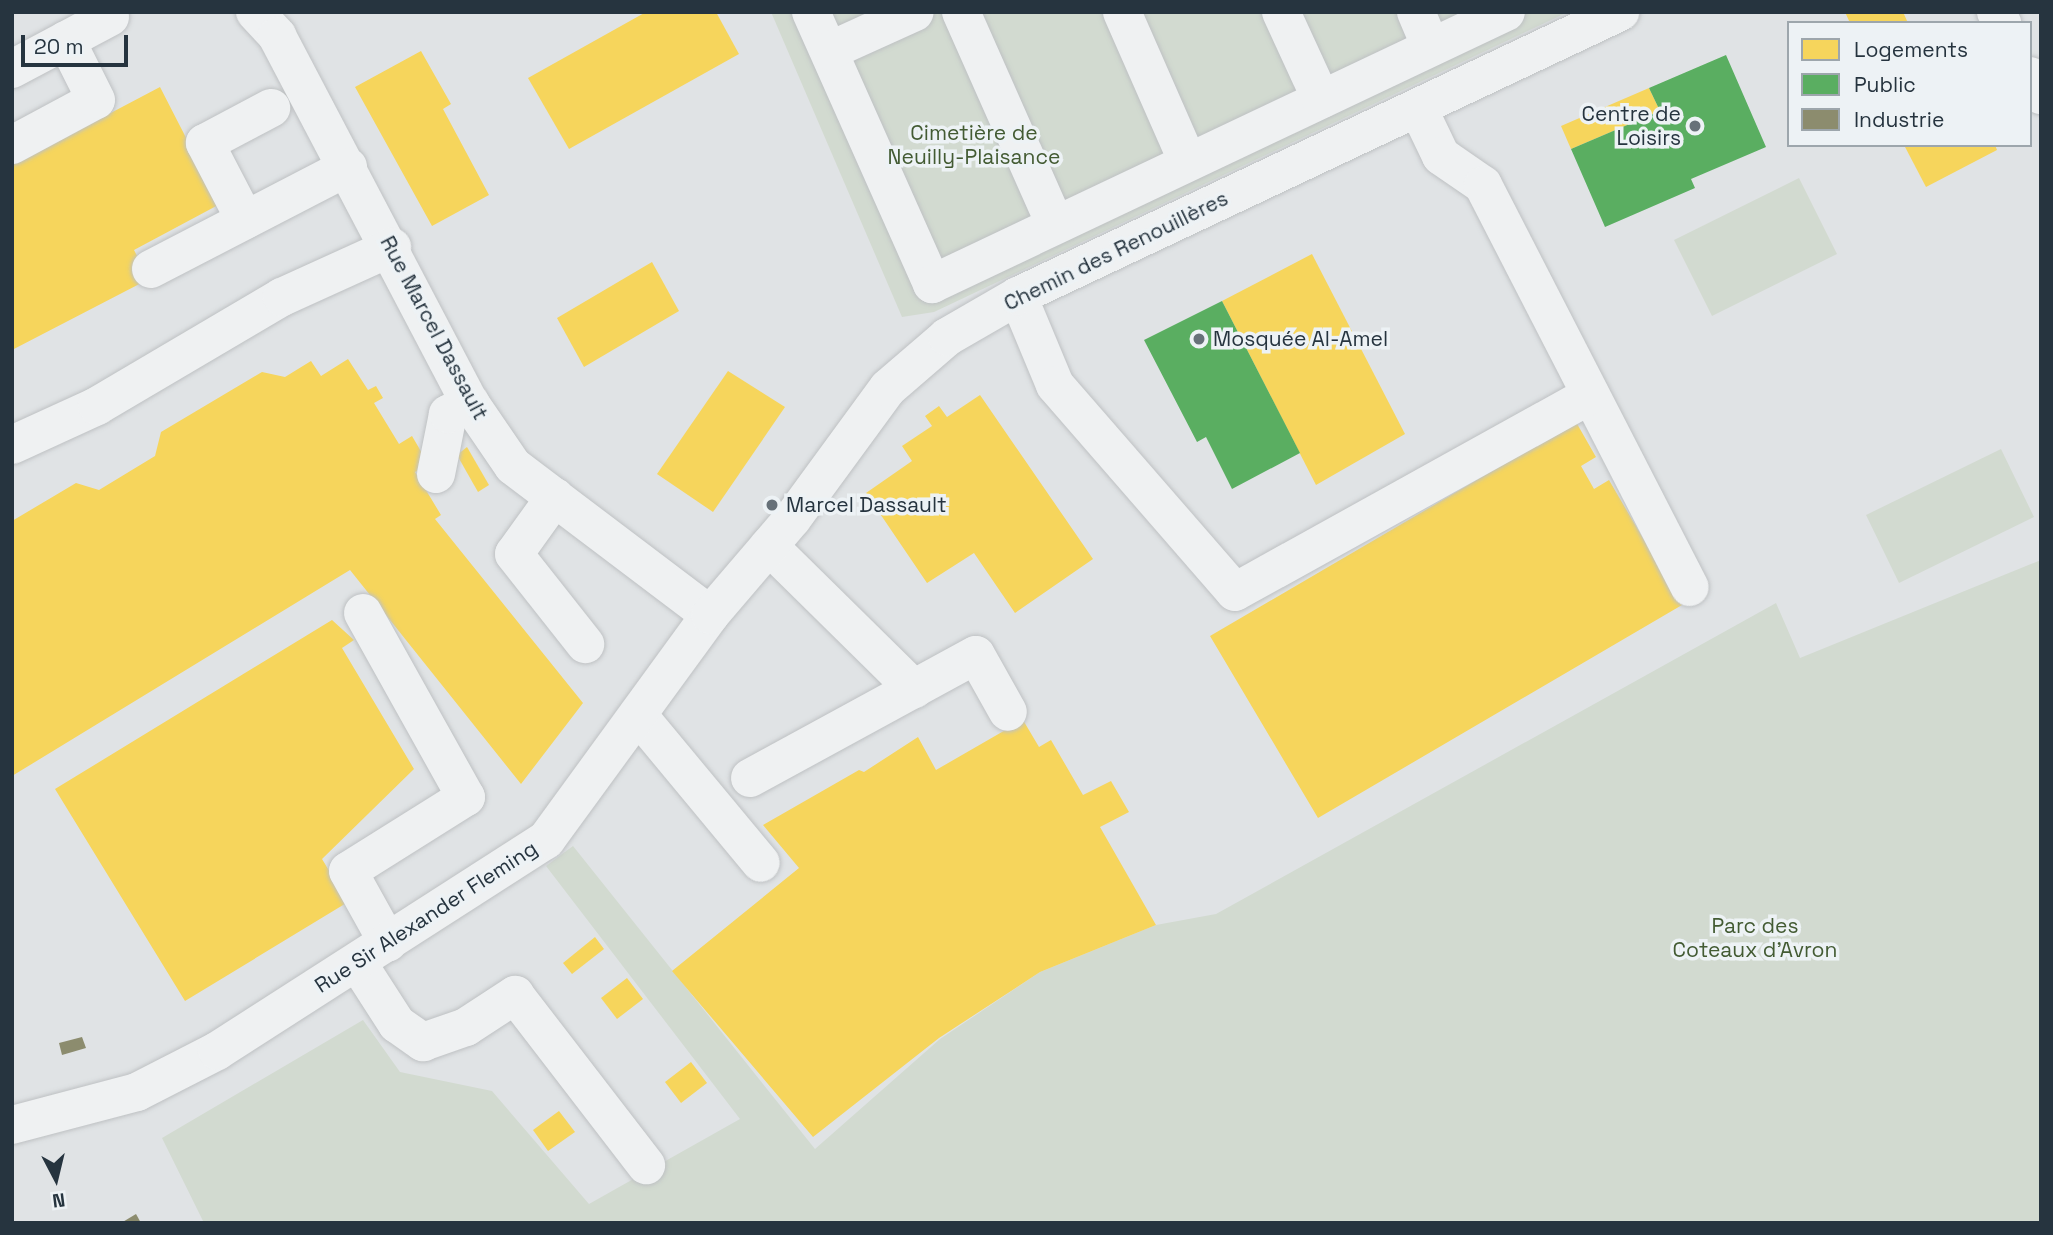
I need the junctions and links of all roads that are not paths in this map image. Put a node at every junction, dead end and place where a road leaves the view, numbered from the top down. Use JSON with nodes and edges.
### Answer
{"nodes":[{"id":1,"x":255,"y":12,"type":"edge"},
{"id":2,"x":811,"y":12,"type":"edge"},
{"id":3,"x":915,"y":12,"type":"edge"},
{"id":4,"x":961,"y":12,"type":"edge"},
{"id":5,"x":1122,"y":12,"type":"edge"},
{"id":6,"x":1281,"y":12,"type":"edge"},
{"id":7,"x":1416,"y":12,"type":"edge"},
{"id":8,"x":1506,"y":12,"type":"edge"},
{"id":9,"x":1620,"y":12,"type":"edge"},
{"id":10,"x":112,"y":14,"type":"edge"},
{"id":11,"x":66,"y":40,"type":"junction"},
{"id":12,"x":1431,"y":47,"type":"junction"},
{"id":13,"x":829,"y":51,"type":"junction"},
{"id":14,"x":12,"y":69,"type":"edge"},
{"id":15,"x":2032,"y":79,"type":"edge"},
{"id":16,"x":2041,"y":95,"type":"edge"},
{"id":17,"x":1321,"y":99,"type":"junction"},
{"id":18,"x":271,"y":108,"type":"dead end"},
{"id":19,"x":1418,"y":108,"type":"junction"},
{"id":20,"x":12,"y":145,"type":"edge"},
{"id":21,"x":1188,"y":162,"type":"junction"},
{"id":22,"x":348,"y":167,"type":"junction"},
{"id":23,"x":245,"y":220,"type":"junction"},
{"id":24,"x":1055,"y":224,"type":"junction"},
{"id":25,"x":392,"y":247,"type":"junction"},
{"id":26,"x":151,"y":269,"type":"dead end"},
{"id":27,"x":1018,"y":296,"type":"junction"},
{"id":28,"x":1588,"y":396,"type":"junction"},
{"id":29,"x":470,"y":403,"type":"junction"},
{"id":30,"x":12,"y":445,"type":"edge"},
{"id":31,"x":436,"y":474,"type":"dead end"},
{"id":32,"x":555,"y":497,"type":"junction"},
{"id":33,"x":769,"y":546,"type":"junction"},
{"id":34,"x":1690,"y":587,"type":"dead end"},
{"id":35,"x":363,"y":613,"type":"dead end"},
{"id":36,"x":710,"y":615,"type":"junction"},
{"id":37,"x":585,"y":645,"type":"dead end"},
{"id":38,"x":914,"y":689,"type":"junction"},
{"id":39,"x":1009,"y":712,"type":"dead end"},
{"id":40,"x":638,"y":715,"type":"junction"},
{"id":41,"x":750,"y":778,"type":"dead end"},
{"id":42,"x":761,"y":863,"type":"dead end"},
{"id":43,"x":372,"y":952,"type":"junction"},
{"id":44,"x":12,"y":1125,"type":"edge"},
{"id":45,"x":646,"y":1165,"type":"dead end"}],
"edges":[{"from":1,"to":22,"type":"street","name":"Rue Marcel Dassault"},
{"from":2,"to":13,"type":"street"},
{"from":3,"to":13,"type":"street"},
{"from":4,"to":24,"type":"street"},
{"from":5,"to":21,"type":"street"},
{"from":6,"to":17,"type":"street"},
{"from":7,"to":12,"type":"street"},
{"from":8,"to":12,"type":"street"},
{"from":9,"to":19,"type":"street","name":"Chemin des Renouillères"},
{"from":10,"to":11,"type":"street"},
{"from":11,"to":14,"type":"street"},
{"from":11,"to":20,"type":"street"},
{"from":12,"to":17,"type":"street"},
{"from":13,"to":24,"type":"street"},
{"from":15,"to":16,"type":"street"},
{"from":17,"to":21,"type":"street"},
{"from":18,"to":23,"type":"street"},
{"from":19,"to":27,"type":"street","name":"Chemin des Renouillères"},
{"from":19,"to":28,"type":"street"},
{"from":21,"to":24,"type":"street"},
{"from":22,"to":23,"type":"street"},
{"from":22,"to":25,"type":"street","name":"Rue Marcel Dassault"},
{"from":23,"to":26,"type":"street"},
{"from":25,"to":29,"type":"street","name":"Rue Marcel Dassault"},
{"from":25,"to":30,"type":"street"},
{"from":27,"to":28,"type":"street"},
{"from":27,"to":33,"type":"street","name":"Chemin des Renouillères"},
{"from":28,"to":34,"type":"street"},
{"from":29,"to":31,"type":"street"},
{"from":29,"to":32,"type":"street","name":"Rue Marcel Dassault"},
{"from":32,"to":36,"type":"street","name":"Rue Marcel Dassault"},
{"from":32,"to":37,"type":"street"},
{"from":33,"to":36,"type":"street","name":"Chemin des Renouillères"},
{"from":33,"to":38,"type":"street"},
{"from":35,"to":43,"type":"street"},
{"from":36,"to":40,"type":"street","name":"Rue Sir Alexander Fleming"},
{"from":38,"to":39,"type":"street"},
{"from":38,"to":41,"type":"street"},
{"from":40,"to":42,"type":"street"},
{"from":40,"to":43,"type":"street","name":"Rue Sir Alexander Fleming"},
{"from":43,"to":44,"type":"street","name":"Rue Sir Alexander Fleming"},
{"from":43,"to":45,"type":"street"}]}
